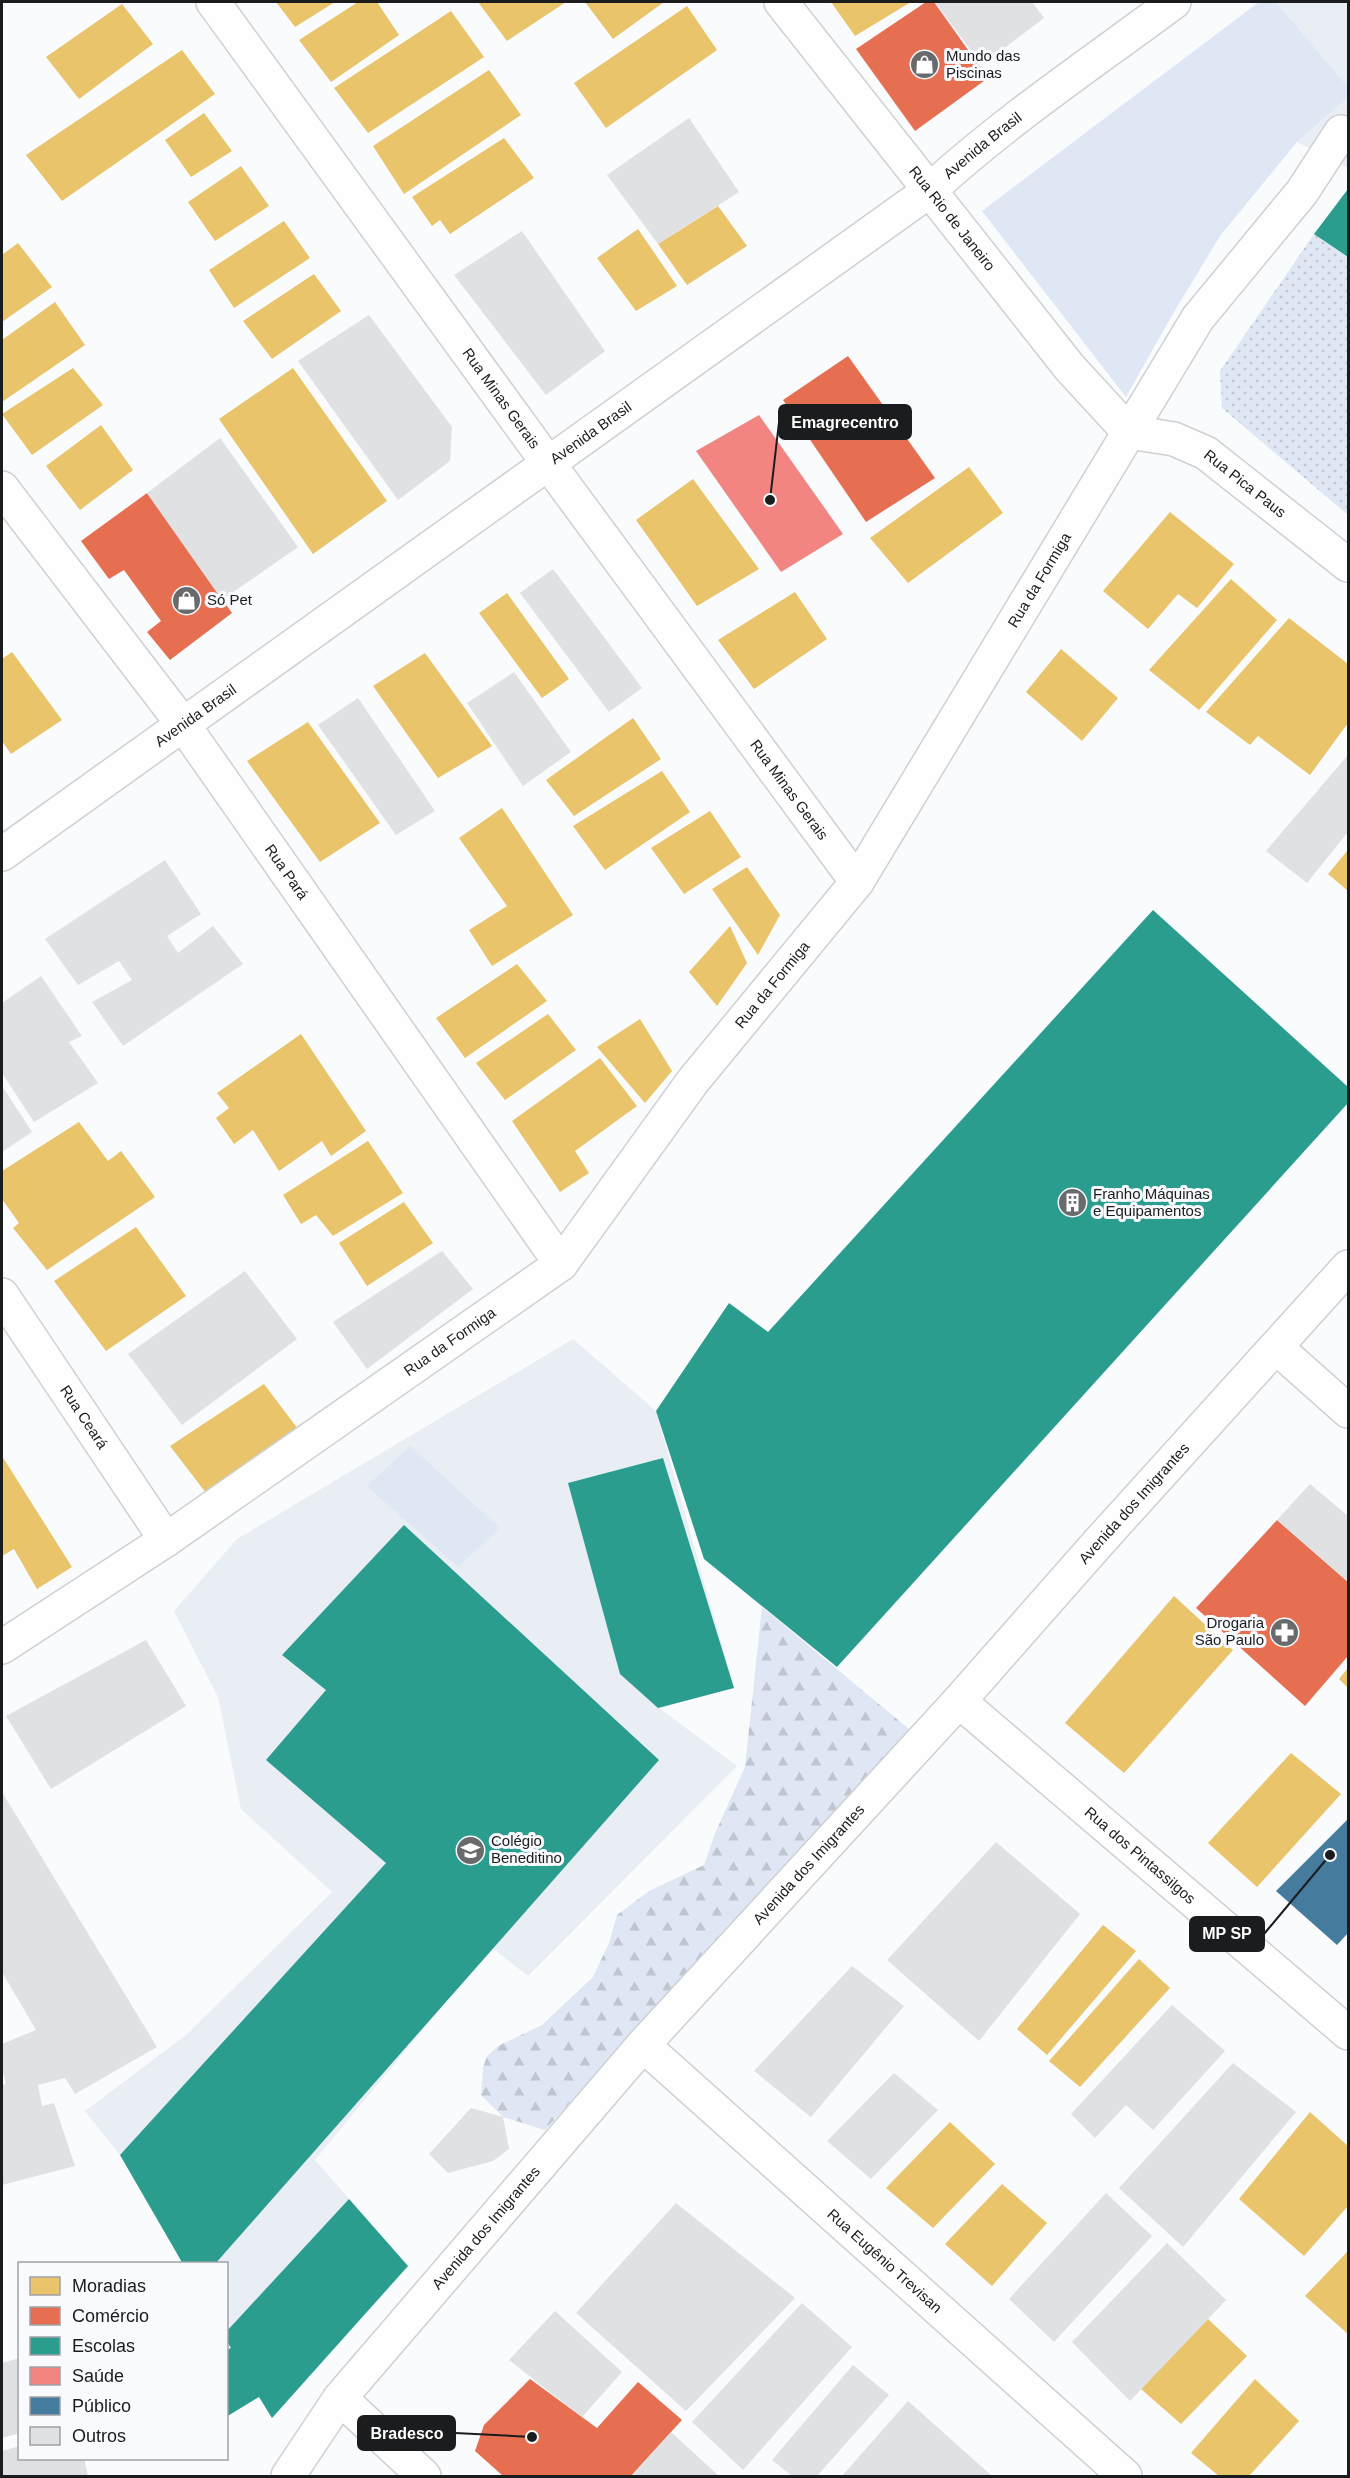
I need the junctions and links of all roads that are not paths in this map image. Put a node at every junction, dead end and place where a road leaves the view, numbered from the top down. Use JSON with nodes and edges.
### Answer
{"nodes":[{"id":1,"x":213,"y":2,"type":"edge"},
{"id":2,"x":781,"y":2,"type":"edge"},
{"id":3,"x":1174,"y":2,"type":"edge"},
{"id":4,"x":1341,"y":132,"type":"dead end"},
{"id":5,"x":929,"y":191,"type":"junction"},
{"id":6,"x":1129,"y":432,"type":"junction"},
{"id":7,"x":548,"y":463,"type":"junction"},
{"id":8,"x":2,"y":488,"type":"edge"},
{"id":9,"x":1348,"y":565,"type":"edge"},
{"id":10,"x":182,"y":723,"type":"junction"},
{"id":11,"x":2,"y":854,"type":"edge"},
{"id":12,"x":857,"y":882,"type":"junction"},
{"id":13,"x":561,"y":1264,"type":"junction"},
{"id":14,"x":1348,"y":1267,"type":"edge"},
{"id":15,"x":2,"y":1295,"type":"edge"},
{"id":16,"x":1277,"y":1348,"type":"junction"},
{"id":17,"x":1348,"y":1411,"type":"edge"},
{"id":18,"x":166,"y":1540,"type":"junction"},
{"id":19,"x":2,"y":1647,"type":"edge"},
{"id":20,"x":959,"y":1701,"type":"junction"},
{"id":21,"x":1348,"y":2033,"type":"edge"},
{"id":22,"x":643,"y":2045,"type":"junction"},
{"id":23,"x":340,"y":2398,"type":"junction"},
{"id":24,"x":288,"y":2476,"type":"edge"},
{"id":25,"x":424,"y":2476,"type":"edge"},
{"id":26,"x":1125,"y":2476,"type":"edge"}],
"edges":[{"from":1,"to":7,"type":"street","name":"Rua Minas Gerais"},
{"from":2,"to":5,"type":"street","name":"Rua Rio de Janeiro"},
{"from":3,"to":5,"type":"street","name":"Avenida Brasil"},
{"from":4,"to":6,"type":"street","name":"Rua da Formiga"},
{"from":5,"to":6,"type":"street","name":"Rua Rio de Janeiro"},
{"from":5,"to":7,"type":"street","name":"Avenida Brasil"},
{"from":6,"to":9,"type":"street","name":"Rua Pica Paus"},
{"from":6,"to":12,"type":"street","name":"Rua da Formiga"},
{"from":7,"to":10,"type":"street","name":"Avenida Brasil"},
{"from":7,"to":12,"type":"street","name":"Rua Minas Gerais"},
{"from":8,"to":10,"type":"street","name":"Rua Pará"},
{"from":10,"to":11,"type":"street","name":"Avenida Brasil"},
{"from":10,"to":13,"type":"street","name":"Rua Pará"},
{"from":12,"to":13,"type":"street","name":"Rua da Formiga"},
{"from":13,"to":18,"type":"street","name":"Rua da Formiga"},
{"from":14,"to":16,"type":"street","name":"Avenida dos Imigrantes"},
{"from":15,"to":18,"type":"street","name":"Rua Ceará"},
{"from":16,"to":17,"type":"street"},
{"from":16,"to":20,"type":"street","name":"Avenida dos Imigrantes"},
{"from":18,"to":19,"type":"street","name":"Rua da Formiga"},
{"from":20,"to":21,"type":"street","name":"Rua dos Pintassilgos"},
{"from":20,"to":22,"type":"street","name":"Avenida dos Imigrantes"},
{"from":22,"to":23,"type":"street","name":"Avenida dos Imigrantes"},
{"from":22,"to":26,"type":"street","name":"Rua Eugênio Trevisan"},
{"from":23,"to":24,"type":"street","name":"Avenida dos Imigrantes"},
{"from":23,"to":25,"type":"street"}]}
